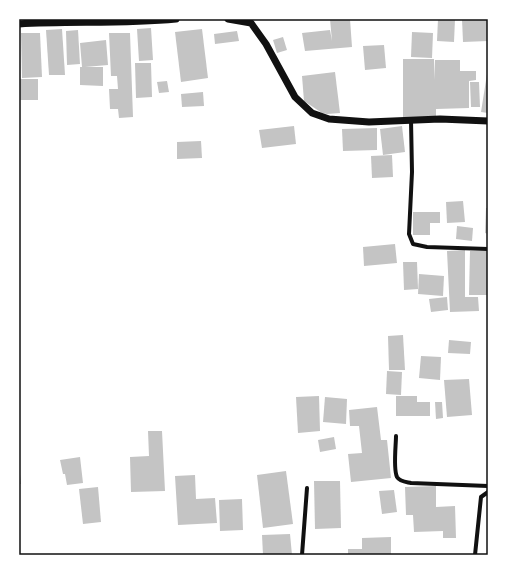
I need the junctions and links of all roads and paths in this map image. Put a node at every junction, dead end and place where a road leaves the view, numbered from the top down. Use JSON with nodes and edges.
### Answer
{"nodes":[{"id":1,"x":176,"y":19,"type":"edge"},
{"id":2,"x":228,"y":19,"type":"edge"},
{"id":3,"x":19,"y":24,"type":"edge"},
{"id":4,"x":411,"y":120,"type":"junction"},
{"id":5,"x":488,"y":121,"type":"edge"},
{"id":6,"x":488,"y":248,"type":"edge"},
{"id":7,"x":396,"y":436,"type":"dead end"},
{"id":8,"x":488,"y":486,"type":"edge"},
{"id":9,"x":307,"y":488,"type":"dead end"},
{"id":10,"x":488,"y":492,"type":"edge"},
{"id":11,"x":302,"y":555,"type":"edge"},
{"id":12,"x":475,"y":555,"type":"edge"}],
"edges":[{"from":1,"to":3,"type":"street"},
{"from":2,"to":4,"type":"street"},
{"from":4,"to":5,"type":"street"},
{"from":4,"to":6,"type":"street"},
{"from":7,"to":8,"type":"street"},
{"from":9,"to":11,"type":"street"},
{"from":10,"to":12,"type":"street"}]}
